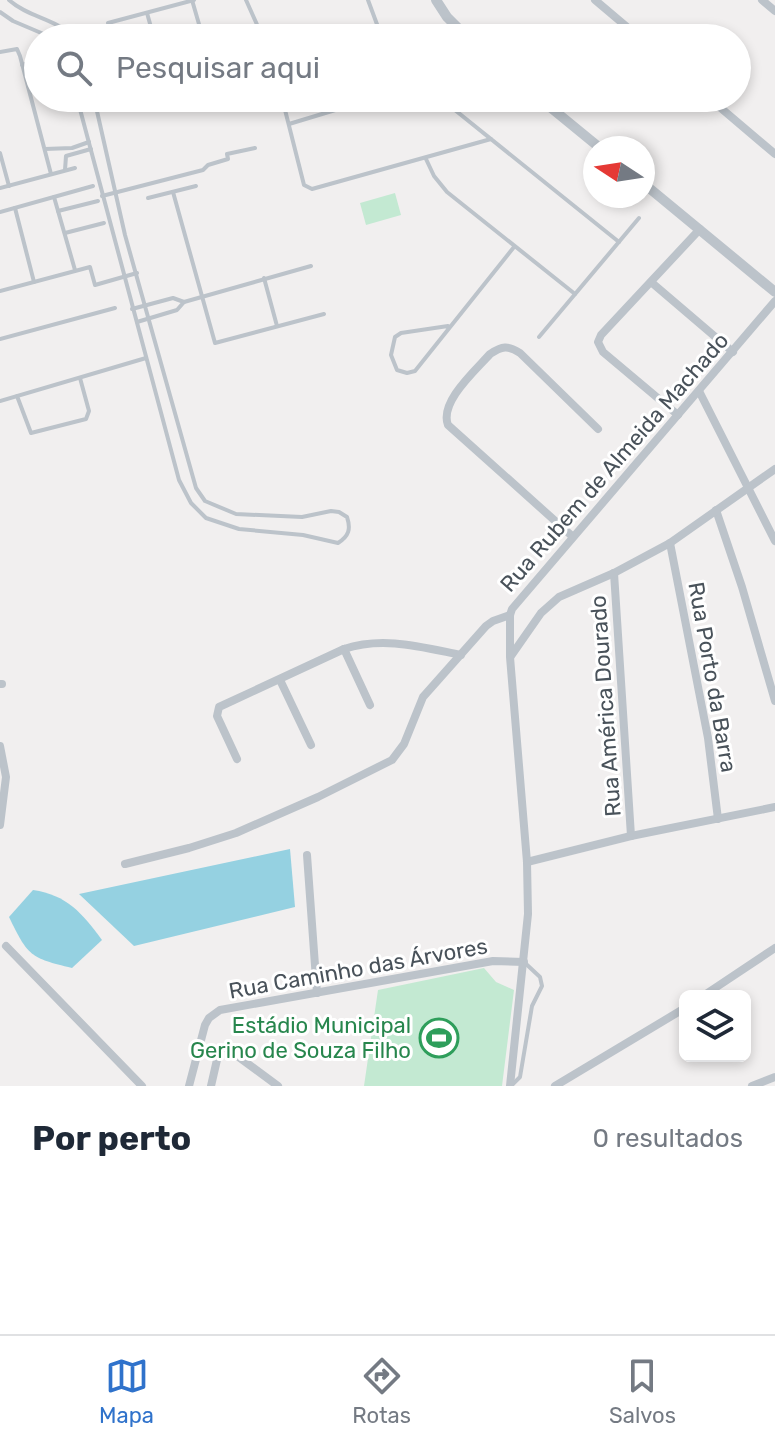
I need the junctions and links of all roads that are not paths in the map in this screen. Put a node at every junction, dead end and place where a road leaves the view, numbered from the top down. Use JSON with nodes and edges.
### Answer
{"nodes":[{"id":1,"x":9,"y":0,"type":"edge"},
{"id":2,"x":193,"y":0,"type":"edge"},
{"id":3,"x":246,"y":0,"type":"edge"},
{"id":4,"x":368,"y":0,"type":"edge"},
{"id":5,"x":436,"y":0,"type":"edge"},
{"id":6,"x":595,"y":0,"type":"edge"},
{"id":7,"x":762,"y":0,"type":"edge"},
{"id":8,"x":775,"y":11,"type":"edge"},
{"id":9,"x":0,"y":12,"type":"edge"},
{"id":10,"x":147,"y":13,"type":"junction"},
{"id":11,"x":9,"y":18,"type":"junction"},
{"id":12,"x":0,"y":21,"type":"edge"},
{"id":13,"x":57,"y":24,"type":"edge"},
{"id":14,"x":108,"y":24,"type":"edge"},
{"id":15,"x":150,"y":24,"type":"edge"},
{"id":16,"x":199,"y":24,"type":"edge"},
{"id":17,"x":257,"y":24,"type":"edge"},
{"id":18,"x":377,"y":24,"type":"edge"},
{"id":19,"x":454,"y":24,"type":"edge"},
{"id":20,"x":623,"y":24,"type":"edge"},
{"id":21,"x":24,"y":25,"type":"edge"},
{"id":22,"x":0,"y":52,"type":"edge"},
{"id":23,"x":22,"y":65,"type":"joint"},
{"id":24,"x":24,"y":72,"type":"edge"},
{"id":25,"x":35,"y":112,"type":"edge"},
{"id":26,"x":82,"y":112,"type":"edge"},
{"id":27,"x":97,"y":112,"type":"edge"},
{"id":28,"x":285,"y":112,"type":"edge"},
{"id":29,"x":328,"y":112,"type":"edge"},
{"id":30,"x":457,"y":112,"type":"edge"},
{"id":31,"x":556,"y":112,"type":"edge"},
{"id":32,"x":726,"y":112,"type":"edge"},
{"id":33,"x":288,"y":124,"type":"junction"},
{"id":34,"x":585,"y":136,"type":"edge"},
{"id":35,"x":491,"y":139,"type":"junction"},
{"id":36,"x":89,"y":142,"type":"junction"},
{"id":37,"x":255,"y":148,"type":"dead end"},
{"id":38,"x":45,"y":149,"type":"junction"},
{"id":39,"x":91,"y":149,"type":"junction"},
{"id":40,"x":0,"y":153,"type":"edge"},
{"id":41,"x":775,"y":154,"type":"edge"},
{"id":42,"x":426,"y":159,"type":"junction"},
{"id":43,"x":75,"y":168,"type":"dead end"},
{"id":44,"x":65,"y":170,"type":"junction"},
{"id":45,"x":51,"y":174,"type":"junction"},
{"id":46,"x":9,"y":186,"type":"junction"},
{"id":47,"x":93,"y":186,"type":"dead end"},
{"id":48,"x":196,"y":186,"type":"dead end"},
{"id":49,"x":0,"y":188,"type":"edge"},
{"id":50,"x":173,"y":192,"type":"junction"},
{"id":51,"x":116,"y":193,"type":"junction"},
{"id":52,"x":655,"y":193,"type":"edge"},
{"id":53,"x":54,"y":197,"type":"junction"},
{"id":54,"x":100,"y":198,"type":"junction"},
{"id":55,"x":148,"y":198,"type":"dead end"},
{"id":56,"x":15,"y":208,"type":"junction"},
{"id":57,"x":58,"y":211,"type":"junction"},
{"id":58,"x":0,"y":212,"type":"edge"},
{"id":59,"x":639,"y":218,"type":"dead end"},
{"id":60,"x":104,"y":223,"type":"dead end"},
{"id":61,"x":700,"y":229,"type":"junction"},
{"id":62,"x":65,"y":233,"type":"junction"},
{"id":63,"x":619,"y":242,"type":"junction"},
{"id":64,"x":514,"y":247,"type":"junction"},
{"id":65,"x":311,"y":266,"type":"dead end"},
{"id":66,"x":75,"y":270,"type":"junction"},
{"id":67,"x":137,"y":273,"type":"junction"},
{"id":68,"x":123,"y":277,"type":"junction"},
{"id":69,"x":264,"y":278,"type":"junction"},
{"id":70,"x":34,"y":282,"type":"junction"},
{"id":71,"x":651,"y":282,"type":"junction"},
{"id":72,"x":0,"y":291,"type":"edge"},
{"id":73,"x":775,"y":292,"type":"edge"},
{"id":74,"x":575,"y":294,"type":"junction"},
{"id":75,"x":201,"y":297,"type":"junction"},
{"id":76,"x":775,"y":301,"type":"edge"},
{"id":77,"x":184,"y":302,"type":"junction"},
{"id":78,"x":146,"y":305,"type":"junction"},
{"id":79,"x":115,"y":308,"type":"dead end"},
{"id":80,"x":132,"y":309,"type":"junction"},
{"id":81,"x":324,"y":314,"type":"dead end"},
{"id":82,"x":149,"y":319,"type":"junction"},
{"id":83,"x":136,"y":322,"type":"junction"},
{"id":84,"x":277,"y":326,"type":"junction"},
{"id":85,"x":448,"y":326,"type":"junction"},
{"id":86,"x":539,"y":337,"type":"dead end"},
{"id":87,"x":0,"y":339,"type":"edge"},
{"id":88,"x":733,"y":352,"type":"junction"},
{"id":89,"x":146,"y":358,"type":"junction"},
{"id":90,"x":80,"y":378,"type":"junction"},
{"id":91,"x":699,"y":391,"type":"junction"},
{"id":92,"x":17,"y":396,"type":"junction"},
{"id":93,"x":0,"y":401,"type":"edge"},
{"id":94,"x":678,"y":415,"type":"junction"},
{"id":95,"x":598,"y":429,"type":"dead end"},
{"id":96,"x":775,"y":469,"type":"edge"},
{"id":97,"x":749,"y":487,"type":"junction"},
{"id":98,"x":716,"y":510,"type":"junction"},
{"id":99,"x":572,"y":536,"type":"junction"},
{"id":100,"x":775,"y":541,"type":"edge"},
{"id":101,"x":670,"y":543,"type":"junction"},
{"id":102,"x":614,"y":573,"type":"junction"},
{"id":103,"x":510,"y":615,"type":"junction"},
{"id":104,"x":344,"y":649,"type":"junction"},
{"id":105,"x":461,"y":655,"type":"junction"},
{"id":106,"x":510,"y":657,"type":"junction"},
{"id":107,"x":280,"y":680,"type":"junction"},
{"id":108,"x":775,"y":701,"type":"edge"},
{"id":109,"x":370,"y":705,"type":"dead end"},
{"id":110,"x":311,"y":745,"type":"dead end"},
{"id":111,"x":0,"y":746,"type":"edge"},
{"id":112,"x":237,"y":759,"type":"dead end"},
{"id":113,"x":775,"y":807,"type":"edge"},
{"id":114,"x":718,"y":819,"type":"junction"},
{"id":115,"x":0,"y":825,"type":"edge"},
{"id":116,"x":631,"y":836,"type":"junction"},
{"id":117,"x":307,"y":855,"type":"dead end"},
{"id":118,"x":527,"y":862,"type":"junction"},
{"id":119,"x":125,"y":864,"type":"dead end"},
{"id":120,"x":6,"y":946,"type":"dead end"},
{"id":121,"x":775,"y":948,"type":"edge"},
{"id":122,"x":524,"y":962,"type":"junction"},
{"id":123,"x":712,"y":990,"type":"edge"},
{"id":124,"x":317,"y":993,"type":"junction"},
{"id":125,"x":679,"y":1012,"type":"edge"},
{"id":126,"x":193,"y":1069,"type":"junction"},
{"id":127,"x":214,"y":1075,"type":"junction"},
{"id":128,"x":775,"y":1077,"type":"edge"},
{"id":129,"x":560,"y":1085,"type":"edge"},
{"id":130,"x":142,"y":1086,"type":"edge"},
{"id":131,"x":189,"y":1086,"type":"edge"},
{"id":132,"x":211,"y":1086,"type":"edge"},
{"id":133,"x":278,"y":1086,"type":"edge"},
{"id":134,"x":510,"y":1086,"type":"edge"},
{"id":135,"x":752,"y":1086,"type":"edge"}],
"edges":[{"from":1,"to":13,"type":"lane"},
{"from":2,"to":10,"type":"lane"},
{"from":2,"to":16,"type":"lane"},
{"from":3,"to":17,"type":"lane"},
{"from":4,"to":18,"type":"lane"},
{"from":5,"to":19,"type":"street"},
{"from":6,"to":20,"type":"street"},
{"from":7,"to":8,"type":"street"},
{"from":9,"to":11,"type":"lane"},
{"from":10,"to":14,"type":"lane"},
{"from":10,"to":15,"type":"lane"},
{"from":11,"to":12,"type":"lane"},
{"from":11,"to":21,"type":"lane"},
{"from":22,"to":23,"type":"lane"},
{"from":23,"to":24,"type":"lane"},
{"from":25,"to":38,"type":"lane"},
{"from":26,"to":36,"type":"lane"},
{"from":27,"to":51,"type":"lane"},
{"from":28,"to":33,"type":"lane"},
{"from":29,"to":33,"type":"lane"},
{"from":30,"to":35,"type":"lane"},
{"from":31,"to":34,"type":"street"},
{"from":32,"to":41,"type":"street"},
{"from":33,"to":42,"type":"lane"},
{"from":35,"to":42,"type":"lane"},
{"from":35,"to":63,"type":"lane"},
{"from":36,"to":38,"type":"lane"},
{"from":36,"to":39,"type":"lane"},
{"from":37,"to":51,"type":"lane"},
{"from":38,"to":45,"type":"lane"},
{"from":39,"to":44,"type":"lane"},
{"from":39,"to":54,"type":"lane"},
{"from":40,"to":46,"type":"lane"},
{"from":42,"to":64,"type":"lane"},
{"from":43,"to":44,"type":"lane"},
{"from":44,"to":45,"type":"lane"},
{"from":45,"to":46,"type":"lane"},
{"from":46,"to":49,"type":"lane"},
{"from":47,"to":53,"type":"lane"},
{"from":48,"to":50,"type":"lane"},
{"from":50,"to":55,"type":"lane"},
{"from":50,"to":75,"type":"lane"},
{"from":51,"to":54,"type":"lane"},
{"from":51,"to":67,"type":"lane"},
{"from":52,"to":61,"type":"street"},
{"from":53,"to":56,"type":"lane"},
{"from":53,"to":57,"type":"lane"},
{"from":54,"to":57,"type":"lane"},
{"from":54,"to":68,"type":"lane"},
{"from":56,"to":58,"type":"lane"},
{"from":56,"to":70,"type":"lane"},
{"from":57,"to":62,"type":"lane"},
{"from":59,"to":63,"type":"lane"},
{"from":60,"to":62,"type":"lane"},
{"from":61,"to":71,"type":"street"},
{"from":61,"to":73,"type":"street"},
{"from":62,"to":66,"type":"lane"},
{"from":63,"to":74,"type":"lane"},
{"from":64,"to":74,"type":"lane"},
{"from":64,"to":85,"type":"lane"},
{"from":65,"to":69,"type":"lane"},
{"from":66,"to":68,"type":"lane"},
{"from":66,"to":70,"type":"lane"},
{"from":67,"to":68,"type":"lane"},
{"from":67,"to":78,"type":"lane"},
{"from":68,"to":80,"type":"lane"},
{"from":69,"to":75,"type":"lane"},
{"from":69,"to":84,"type":"lane"},
{"from":70,"to":72,"type":"lane"},
{"from":71,"to":88,"type":"street"},
{"from":71,"to":94,"type":"street"},
{"from":74,"to":86,"type":"lane"},
{"from":75,"to":77,"type":"lane"},
{"from":75,"to":84,"type":"lane"},
{"from":76,"to":88,"type":"street","name":"Rua Rubem de Almeida Machado"},
{"from":77,"to":78,"type":"lane"},
{"from":77,"to":82,"type":"lane"},
{"from":78,"to":80,"type":"lane"},
{"from":78,"to":82,"type":"lane"},
{"from":79,"to":87,"type":"lane"},
{"from":80,"to":83,"type":"lane"},
{"from":81,"to":84,"type":"lane"},
{"from":82,"to":83,"type":"lane"},
{"from":82,"to":89,"type":"lane"},
{"from":83,"to":89,"type":"lane"},
{"from":85,"to":85,"type":"lane"},
{"from":88,"to":91,"type":"street","name":"Rua Rubem de Almeida Machado"},
{"from":89,"to":90,"type":"lane"},
{"from":90,"to":92,"type":"lane"},
{"from":90,"to":92,"type":"lane"},
{"from":91,"to":94,"type":"street","name":"Rua Rubem de Almeida Machado"},
{"from":91,"to":97,"type":"street"},
{"from":92,"to":93,"type":"lane"},
{"from":94,"to":99,"type":"street","name":"Rua Rubem de Almeida Machado"},
{"from":95,"to":99,"type":"street"},
{"from":96,"to":97,"type":"street"},
{"from":97,"to":98,"type":"street"},
{"from":97,"to":100,"type":"street"},
{"from":98,"to":101,"type":"street"},
{"from":98,"to":108,"type":"street"},
{"from":99,"to":103,"type":"street","name":"Rua Rubem de Almeida Machado"},
{"from":101,"to":102,"type":"street"},
{"from":101,"to":114,"type":"street","name":"Rua Porto da Barra"},
{"from":102,"to":106,"type":"street"},
{"from":102,"to":116,"type":"street","name":"Rua América Dourado"},
{"from":103,"to":105,"type":"street"},
{"from":103,"to":106,"type":"street","name":"Rua Rubem de Almeida Machado"},
{"from":104,"to":105,"type":"street"},
{"from":104,"to":107,"type":"street"},
{"from":104,"to":109,"type":"street"},
{"from":105,"to":119,"type":"street"},
{"from":106,"to":118,"type":"street","name":"Rua Rubem de Almeida Machado"},
{"from":107,"to":110,"type":"street"},
{"from":107,"to":112,"type":"street"},
{"from":111,"to":115,"type":"street"},
{"from":113,"to":114,"type":"street"},
{"from":114,"to":116,"type":"street"},
{"from":116,"to":118,"type":"street"},
{"from":117,"to":124,"type":"street"},
{"from":118,"to":122,"type":"street","name":"Rua Rubem de Almeida Machado"},
{"from":120,"to":130,"type":"street"},
{"from":121,"to":123,"type":"street"},
{"from":122,"to":124,"type":"street","name":"Rua Caminho das Árvores"},
{"from":122,"to":134,"type":"street","name":"Rua Rubem de Almeida Machado"},
{"from":122,"to":134,"type":"lane"},
{"from":124,"to":126,"type":"street","name":"Rua Caminho das Árvores"},
{"from":125,"to":129,"type":"street"},
{"from":126,"to":127,"type":"street"},
{"from":126,"to":131,"type":"street"},
{"from":127,"to":132,"type":"street"},
{"from":127,"to":133,"type":"street"},
{"from":128,"to":135,"type":"street"}]}
